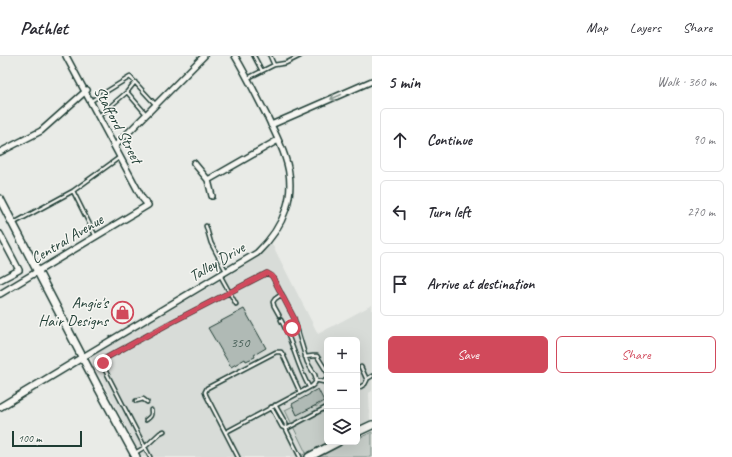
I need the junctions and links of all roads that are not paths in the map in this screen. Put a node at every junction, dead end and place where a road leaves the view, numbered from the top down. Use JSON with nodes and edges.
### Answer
{"nodes":[{"id":1,"x":66,"y":56,"type":"edge"},
{"id":2,"x":204,"y":56,"type":"edge"},
{"id":3,"x":235,"y":56,"type":"edge"},
{"id":4,"x":254,"y":56,"type":"edge"},
{"id":5,"x":270,"y":56,"type":"edge"},
{"id":6,"x":274,"y":56,"type":"edge"},
{"id":7,"x":300,"y":56,"type":"edge"},
{"id":8,"x":273,"y":62,"type":"junction"},
{"id":9,"x":274,"y":65,"type":"junction"},
{"id":10,"x":262,"y":71,"type":"junction"},
{"id":11,"x":248,"y":78,"type":"junction"},
{"id":12,"x":372,"y":81,"type":"edge"},
{"id":13,"x":135,"y":82,"type":"junction"},
{"id":14,"x":86,"y":91,"type":"junction"},
{"id":15,"x":127,"y":92,"type":"junction"},
{"id":16,"x":90,"y":102,"type":"junction"},
{"id":17,"x":156,"y":104,"type":"junction"},
{"id":18,"x":146,"y":114,"type":"junction"},
{"id":19,"x":98,"y":116,"type":"junction"},
{"id":20,"x":271,"y":125,"type":"junction"},
{"id":21,"x":278,"y":140,"type":"junction"},
{"id":22,"x":116,"y":145,"type":"dead end"},
{"id":23,"x":0,"y":152,"type":"edge"},
{"id":24,"x":120,"y":156,"type":"junction"},
{"id":25,"x":194,"y":163,"type":"dead end"},
{"id":26,"x":208,"y":180,"type":"junction"},
{"id":27,"x":73,"y":191,"type":"junction"},
{"id":28,"x":212,"y":196,"type":"dead end"},
{"id":29,"x":0,"y":199,"type":"edge"},
{"id":30,"x":148,"y":205,"type":"joint"},
{"id":31,"x":13,"y":223,"type":"junction"},
{"id":32,"x":206,"y":226,"type":"dead end"},
{"id":33,"x":0,"y":234,"type":"edge"},
{"id":34,"x":96,"y":237,"type":"junction"},
{"id":35,"x":226,"y":271,"type":"junction"},
{"id":36,"x":38,"y":272,"type":"junction"},
{"id":37,"x":220,"y":275,"type":"junction"},
{"id":38,"x":0,"y":280,"type":"edge"},
{"id":39,"x":0,"y":287,"type":"edge"},
{"id":40,"x":229,"y":292,"type":"junction"},
{"id":41,"x":1,"y":294,"type":"edge"},
{"id":42,"x":282,"y":294,"type":"junction"},
{"id":43,"x":236,"y":304,"type":"dead end"},
{"id":44,"x":279,"y":316,"type":"dead end"},
{"id":45,"x":281,"y":320,"type":"dead end"},
{"id":46,"x":295,"y":323,"type":"junction"},
{"id":47,"x":288,"y":333,"type":"junction"},
{"id":48,"x":83,"y":357,"type":"junction"},
{"id":49,"x":305,"y":357,"type":"junction"},
{"id":50,"x":324,"y":367,"type":"edge"},
{"id":51,"x":361,"y":367,"type":"dead end"},
{"id":52,"x":372,"y":376,"type":"edge"},
{"id":53,"x":367,"y":379,"type":"junction"},
{"id":54,"x":316,"y":380,"type":"junction"},
{"id":55,"x":324,"y":382,"type":"edge"},
{"id":56,"x":309,"y":387,"type":"junction"},
{"id":57,"x":360,"y":387,"type":"edge"},
{"id":58,"x":300,"y":392,"type":"junction"},
{"id":59,"x":136,"y":401,"type":"dead end"},
{"id":60,"x":147,"y":402,"type":"dead end"},
{"id":61,"x":275,"y":405,"type":"junction"},
{"id":62,"x":0,"y":407,"type":"edge"},
{"id":63,"x":271,"y":407,"type":"junction"},
{"id":64,"x":324,"y":409,"type":"edge"},
{"id":65,"x":151,"y":410,"type":"dead end"},
{"id":66,"x":146,"y":420,"type":"dead end"},
{"id":67,"x":372,"y":425,"type":"edge"},
{"id":68,"x":286,"y":429,"type":"junction"},
{"id":69,"x":164,"y":431,"type":"dead end"},
{"id":70,"x":360,"y":431,"type":"edge"},
{"id":71,"x":226,"y":432,"type":"junction"},
{"id":72,"x":332,"y":445,"type":"edge"},
{"id":73,"x":145,"y":447,"type":"junction"},
{"id":74,"x":135,"y":455,"type":"edge"},
{"id":75,"x":150,"y":457,"type":"edge"},
{"id":76,"x":238,"y":457,"type":"edge"},
{"id":77,"x":300,"y":457,"type":"edge"},
{"id":78,"x":309,"y":457,"type":"edge"}],
"edges":[{"from":1,"to":14,"type":"street","name":"Stafford Street"},
{"from":2,"to":17,"type":"street"},
{"from":3,"to":11,"type":"street","name":"Talley Drive"},
{"from":4,"to":10,"type":"lane"},
{"from":5,"to":8,"type":"lane"},
{"from":6,"to":8,"type":"lane"},
{"from":7,"to":9,"type":"lane"},
{"from":8,"to":9,"type":"lane"},
{"from":9,"to":10,"type":"lane"},
{"from":10,"to":11,"type":"lane"},
{"from":11,"to":20,"type":"street","name":"Talley Drive"},
{"from":12,"to":20,"type":"street","one_way":true},
{"from":13,"to":15,"type":"lane"},
{"from":13,"to":16,"type":"lane"},
{"from":13,"to":17,"type":"lane"},
{"from":14,"to":16,"type":"street","name":"Stafford Street"},
{"from":14,"to":23,"type":"street"},
{"from":15,"to":18,"type":"lane"},
{"from":15,"to":19,"type":"lane"},
{"from":16,"to":19,"type":"street","name":"Stafford Street"},
{"from":17,"to":18,"type":"street"},
{"from":18,"to":22,"type":"street"},
{"from":19,"to":24,"type":"street","name":"Stafford Street"},
{"from":20,"to":21,"type":"street","name":"Talley Drive"},
{"from":21,"to":26,"type":"street"},
{"from":21,"to":35,"type":"street","name":"Talley Drive"},
{"from":24,"to":27,"type":"lane"},
{"from":24,"to":30,"type":"street","name":"Stafford Street"},
{"from":25,"to":26,"type":"street"},
{"from":26,"to":28,"type":"street"},
{"from":27,"to":31,"type":"lane"},
{"from":27,"to":34,"type":"lane"},
{"from":29,"to":31,"type":"main road"},
{"from":30,"to":34,"type":"street","name":"Central Avenue"},
{"from":31,"to":36,"type":"main road"},
{"from":32,"to":35,"type":"lane"},
{"from":33,"to":38,"type":"street"},
{"from":34,"to":36,"type":"street","name":"Central Avenue"},
{"from":35,"to":37,"type":"street","name":"Talley Drive"},
{"from":36,"to":41,"type":"street","name":"Central Avenue"},
{"from":36,"to":48,"type":"main road"},
{"from":37,"to":40,"type":"lane"},
{"from":37,"to":48,"type":"street","name":"Talley Drive"},
{"from":39,"to":41,"type":"street"},
{"from":40,"to":42,"type":"lane"},
{"from":40,"to":43,"type":"lane"},
{"from":40,"to":73,"type":"lane"},
{"from":42,"to":44,"type":"lane"},
{"from":42,"to":46,"type":"lane"},
{"from":45,"to":47,"type":"lane"},
{"from":46,"to":47,"type":"lane"},
{"from":46,"to":49,"type":"lane"},
{"from":47,"to":56,"type":"lane"},
{"from":48,"to":62,"type":"street"},
{"from":48,"to":74,"type":"main road"},
{"from":49,"to":50,"type":"lane"},
{"from":49,"to":54,"type":"lane"},
{"from":51,"to":53,"type":"lane"},
{"from":52,"to":53,"type":"lane"},
{"from":53,"to":57,"type":"lane"},
{"from":54,"to":55,"type":"lane"},
{"from":54,"to":56,"type":"lane"},
{"from":56,"to":58,"type":"lane"},
{"from":58,"to":61,"type":"lane"},
{"from":58,"to":71,"type":"lane"},
{"from":59,"to":60,"type":"lane"},
{"from":61,"to":63,"type":"lane"},
{"from":61,"to":68,"type":"lane"},
{"from":63,"to":68,"type":"lane"},
{"from":63,"to":71,"type":"lane"},
{"from":64,"to":68,"type":"lane"},
{"from":65,"to":66,"type":"lane"},
{"from":67,"to":70,"type":"main road"},
{"from":68,"to":77,"type":"lane"},
{"from":69,"to":73,"type":"lane"},
{"from":71,"to":76,"type":"lane"},
{"from":72,"to":78,"type":"main road"},
{"from":73,"to":74,"type":"lane"},
{"from":73,"to":75,"type":"lane"}]}
